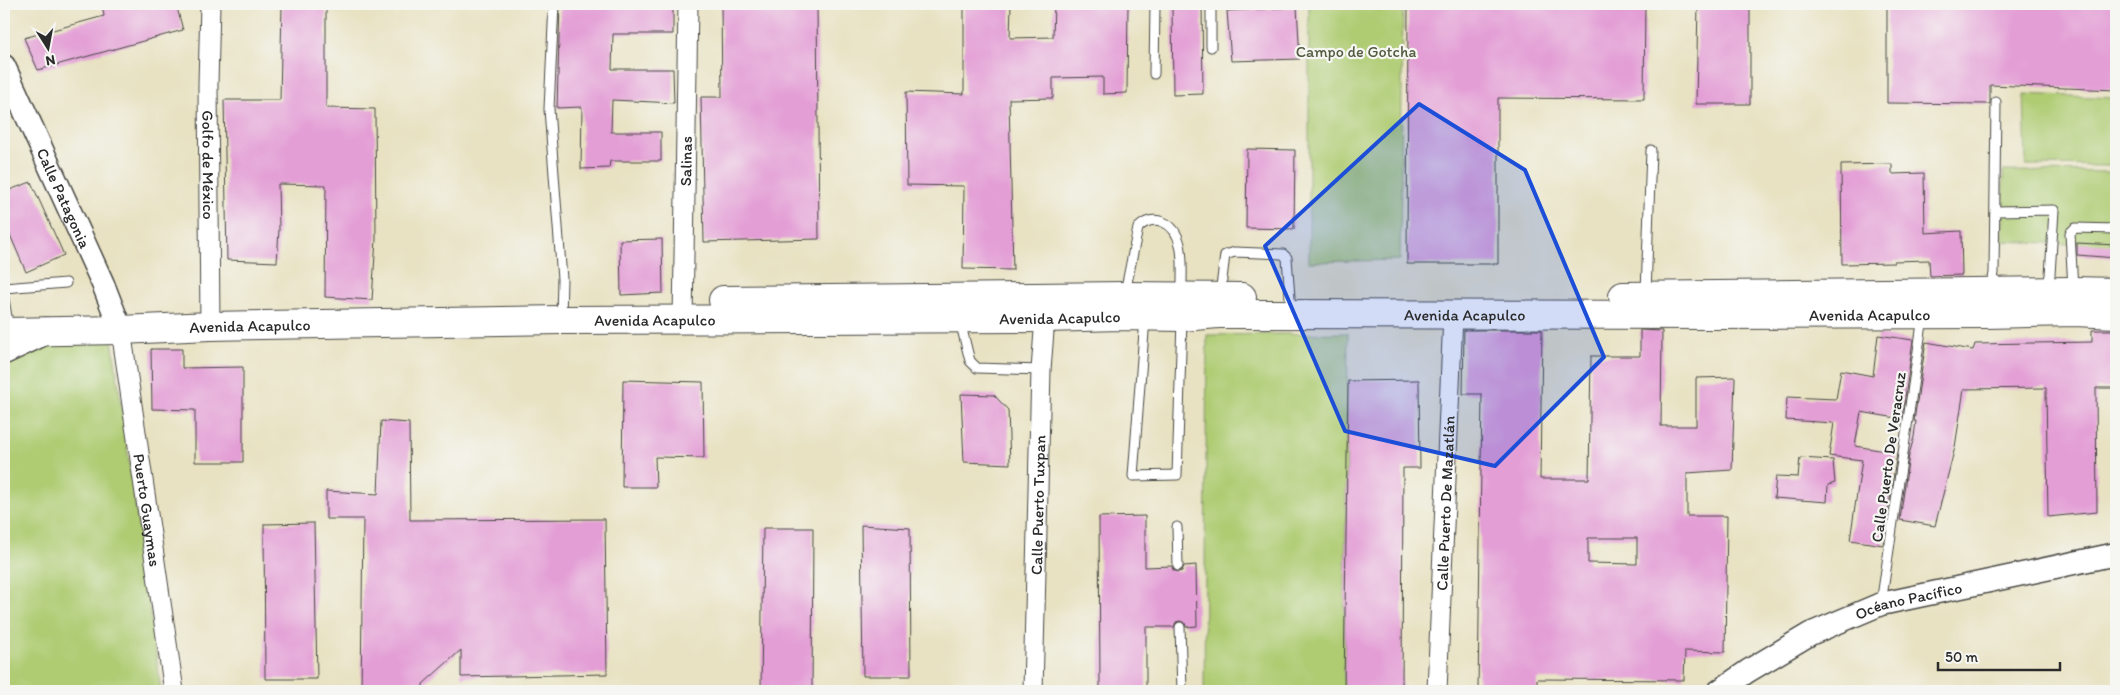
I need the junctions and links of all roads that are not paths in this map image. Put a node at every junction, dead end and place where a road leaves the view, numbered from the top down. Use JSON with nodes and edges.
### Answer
{"nodes":[{"id":1,"x":210,"y":4,"type":"edge"},
{"id":2,"x":554,"y":4,"type":"edge"},
{"id":3,"x":688,"y":4,"type":"edge"},
{"id":4,"x":1155,"y":4,"type":"edge"},
{"id":5,"x":1211,"y":4,"type":"edge"},
{"id":6,"x":1211,"y":47,"type":"dead end"},
{"id":7,"x":4,"y":66,"type":"edge"},
{"id":8,"x":1154,"y":74,"type":"dead end"},
{"id":9,"x":1996,"y":102,"type":"dead end"},
{"id":10,"x":1650,"y":150,"type":"dead end"},
{"id":11,"x":1995,"y":211,"type":"junction"},
{"id":12,"x":2116,"y":229,"type":"edge"},
{"id":13,"x":66,"y":282,"type":"dead end"},
{"id":14,"x":2113,"y":298,"type":"edge"},
{"id":15,"x":2074,"y":301,"type":"junction"},
{"id":16,"x":2044,"y":302,"type":"junction"},
{"id":17,"x":1989,"y":304,"type":"junction"},
{"id":18,"x":1290,"y":305,"type":"junction"},
{"id":19,"x":1182,"y":306,"type":"junction"},
{"id":20,"x":1219,"y":306,"type":"junction"},
{"id":21,"x":1645,"y":306,"type":"junction"},
{"id":22,"x":1130,"y":309,"type":"junction"},
{"id":23,"x":683,"y":310,"type":"junction"},
{"id":24,"x":561,"y":311,"type":"junction"},
{"id":25,"x":1924,"y":314,"type":"junction"},
{"id":26,"x":1453,"y":315,"type":"junction"},
{"id":27,"x":210,"y":316,"type":"junction"},
{"id":28,"x":958,"y":318,"type":"junction"},
{"id":29,"x":1045,"y":318,"type":"junction"},
{"id":30,"x":5,"y":319,"type":"edge"},
{"id":31,"x":117,"y":321,"type":"junction"},
{"id":32,"x":1041,"y":370,"type":"junction"},
{"id":33,"x":1177,"y":527,"type":"dead end"},
{"id":34,"x":2116,"y":554,"type":"edge"},
{"id":35,"x":1178,"y":566,"type":"dead end"},
{"id":36,"x":1881,"y":604,"type":"junction"},
{"id":37,"x":1180,"y":627,"type":"dead end"},
{"id":38,"x":1745,"y":681,"type":"edge"},
{"id":39,"x":174,"y":691,"type":"edge"},
{"id":40,"x":1033,"y":691,"type":"edge"},
{"id":41,"x":1182,"y":691,"type":"edge"},
{"id":42,"x":1437,"y":691,"type":"edge"},
{"id":43,"x":1719,"y":691,"type":"edge"}],
"edges":[{"from":1,"to":27,"type":"street","name":"Golfo de México"},
{"from":2,"to":24,"type":"lane"},
{"from":3,"to":23,"type":"street","name":"Salinas"},
{"from":4,"to":8,"type":"lane"},
{"from":5,"to":6,"type":"lane"},
{"from":7,"to":31,"type":"street","name":"Calle Patagonia"},
{"from":9,"to":11,"type":"lane"},
{"from":10,"to":21,"type":"lane"},
{"from":11,"to":16,"type":"lane"},
{"from":11,"to":17,"type":"lane"},
{"from":12,"to":15,"type":"lane"},
{"from":13,"to":30,"type":"lane"},
{"from":14,"to":15,"type":"main road","name":"Avenida Acapulco"},
{"from":15,"to":16,"type":"main road","name":"Avenida Acapulco"},
{"from":16,"to":17,"type":"main road","name":"Avenida Acapulco"},
{"from":17,"to":21,"type":"main road","name":"Avenida Acapulco"},
{"from":17,"to":25,"type":"main road","name":"Avenida Acapulco"},
{"from":18,"to":20,"type":"main road","name":"Avenida Acapulco"},
{"from":18,"to":20,"type":"lane"},
{"from":18,"to":21,"type":"main road","name":"Avenida Acapulco"},
{"from":18,"to":26,"type":"main road","name":"Avenida Acapulco"},
{"from":19,"to":20,"type":"main road","name":"Avenida Acapulco"},
{"from":19,"to":22,"type":"main road","name":"Avenida Acapulco"},
{"from":19,"to":22,"type":"lane"},
{"from":19,"to":22,"type":"lane"},
{"from":21,"to":25,"type":"main road","name":"Avenida Acapulco"},
{"from":21,"to":26,"type":"main road","name":"Avenida Acapulco"},
{"from":22,"to":23,"type":"main road","name":"Avenida Acapulco"},
{"from":22,"to":29,"type":"main road","name":"Avenida Acapulco"},
{"from":23,"to":24,"type":"main road","name":"Avenida Acapulco"},
{"from":23,"to":28,"type":"main road","name":"Avenida Acapulco"},
{"from":24,"to":27,"type":"main road","name":"Avenida Acapulco"},
{"from":25,"to":36,"type":"lane","name":"Calle Puerto De Veracruz"},
{"from":26,"to":42,"type":"street","name":"Calle Puerto De Mazatlán"},
{"from":27,"to":31,"type":"main road","name":"Avenida Acapulco"},
{"from":28,"to":29,"type":"main road","name":"Avenida Acapulco"},
{"from":28,"to":32,"type":"lane"},
{"from":29,"to":32,"type":"street","name":"Calle Puerto Tuxpan"},
{"from":30,"to":31,"type":"main road","name":"Avenida Acapulco"},
{"from":30,"to":31,"type":"main road","name":"Avenida Acapulco"},
{"from":31,"to":39,"type":"street","name":"Puerto Guaymas"},
{"from":32,"to":40,"type":"street","name":"Calle Puerto Tuxpan"},
{"from":33,"to":35,"type":"lane"},
{"from":34,"to":36,"type":"street","name":"Océano Pacífico"},
{"from":36,"to":38,"type":"street","name":"Océano Pacífico"},
{"from":37,"to":41,"type":"lane"},
{"from":38,"to":43,"type":"street","name":"Océano Pacífico"}]}
